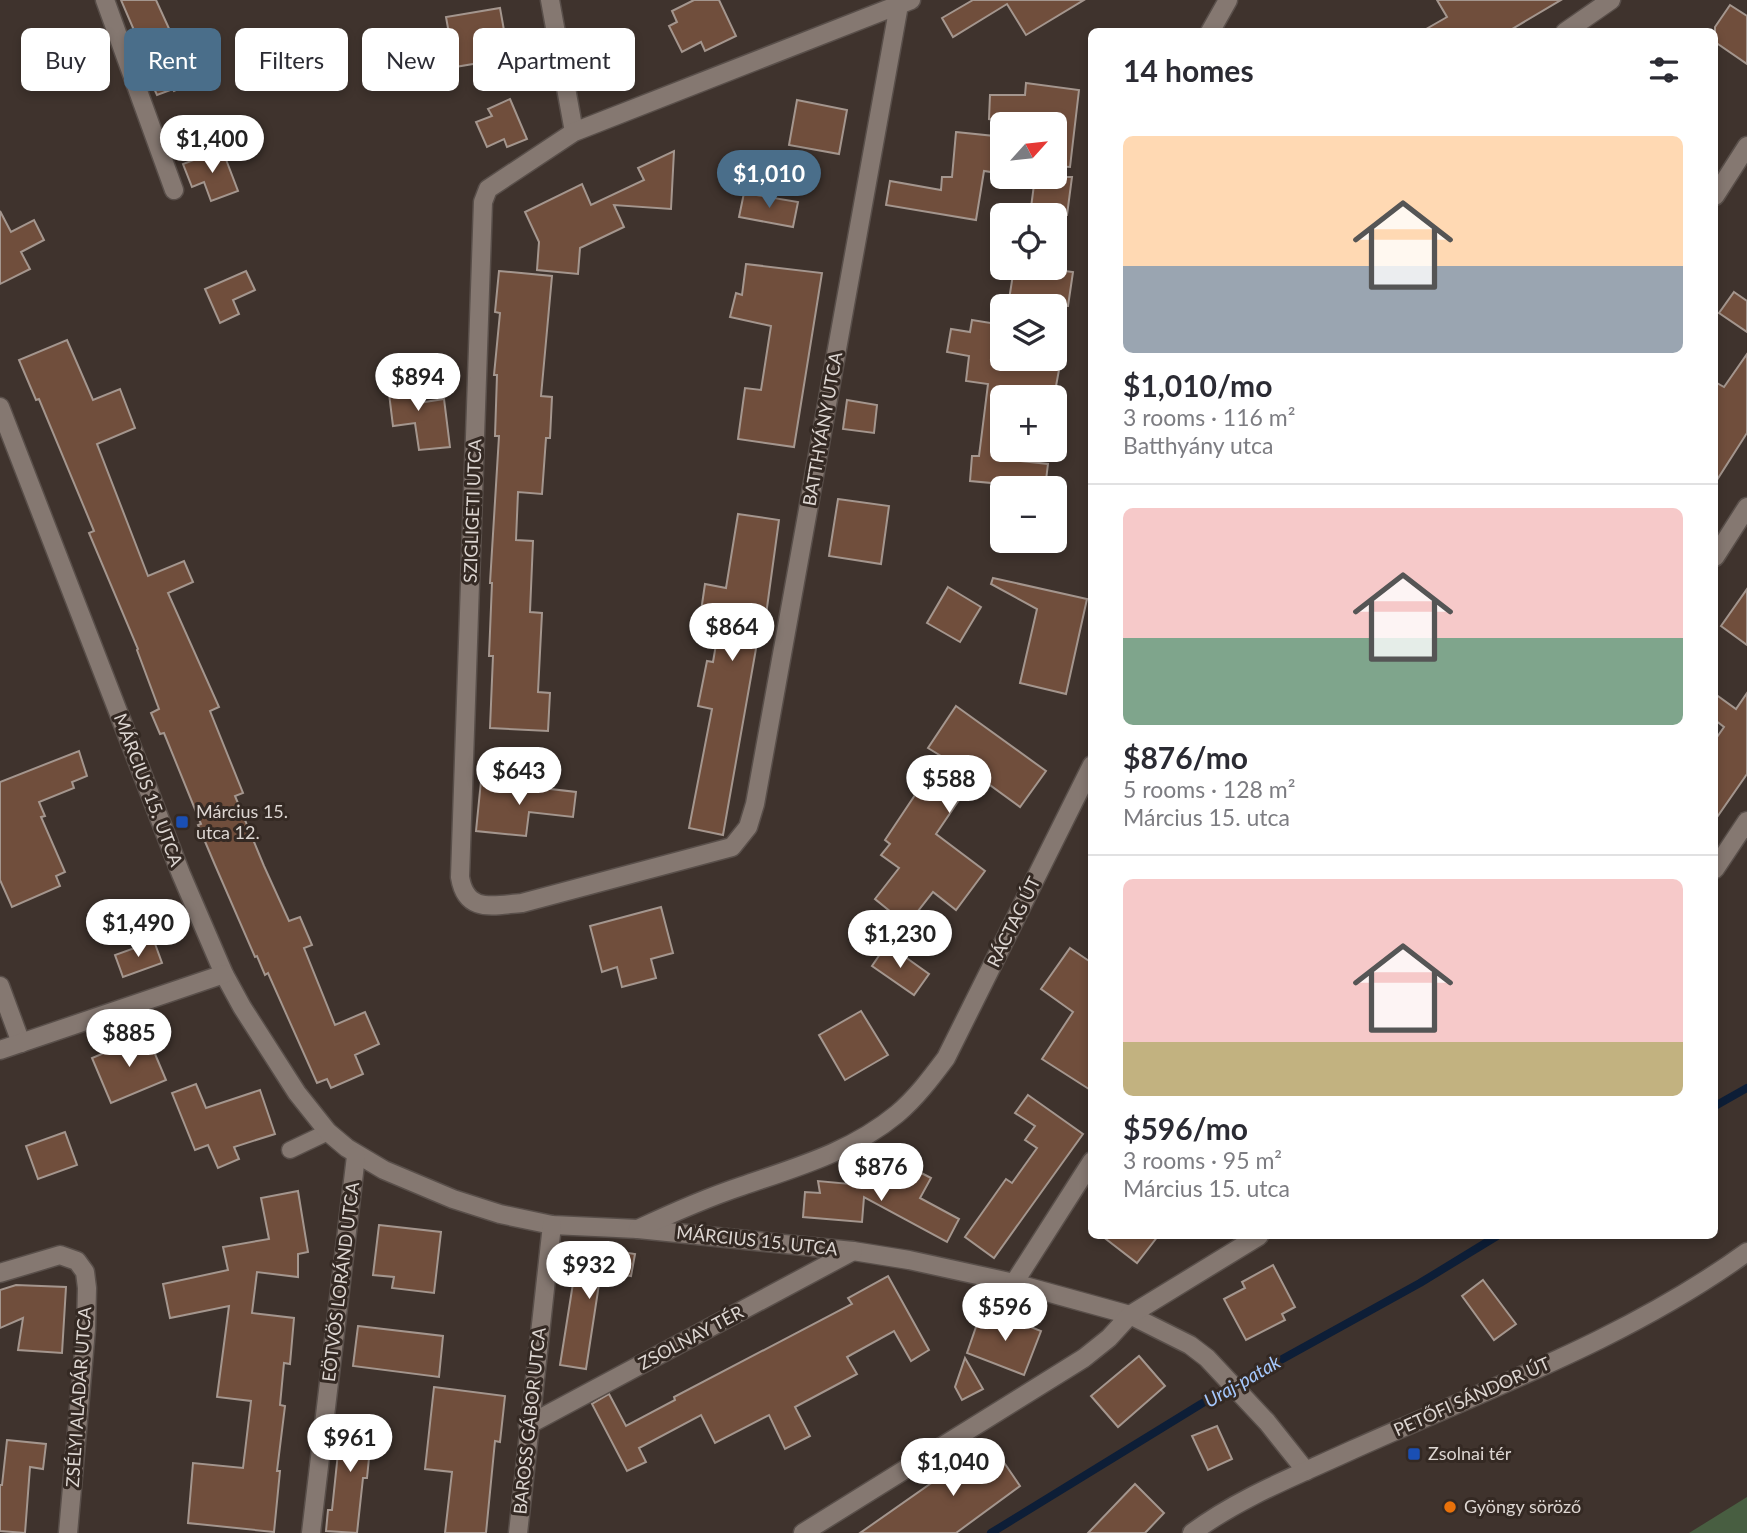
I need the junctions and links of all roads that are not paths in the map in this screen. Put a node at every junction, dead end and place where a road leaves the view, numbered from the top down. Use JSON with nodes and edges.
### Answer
{"nodes":[{"id":1,"x":104,"y":0,"type":"edge"},
{"id":2,"x":550,"y":0,"type":"edge"},
{"id":3,"x":1228,"y":0,"type":"edge"},
{"id":4,"x":1611,"y":0,"type":"edge"},
{"id":5,"x":905,"y":3,"type":"edge"},
{"id":6,"x":1212,"y":28,"type":"edge"},
{"id":7,"x":1571,"y":28,"type":"edge"},
{"id":8,"x":574,"y":132,"type":"junction"},
{"id":9,"x":1747,"y":146,"type":"edge"},
{"id":10,"x":174,"y":190,"type":"dead end"},
{"id":11,"x":1718,"y":191,"type":"edge"},
{"id":12,"x":0,"y":407,"type":"edge"},
{"id":13,"x":1747,"y":507,"type":"edge"},
{"id":14,"x":1718,"y":552,"type":"edge"},
{"id":15,"x":1088,"y":773,"type":"edge"},
{"id":16,"x":1747,"y":821,"type":"edge"},
{"id":17,"x":1718,"y":864,"type":"edge"},
{"id":18,"x":487,"y":906,"type":"joint"},
{"id":19,"x":223,"y":974,"type":"junction"},
{"id":20,"x":0,"y":986,"type":"edge"},
{"id":21,"x":21,"y":1043,"type":"junction"},
{"id":22,"x":0,"y":1050,"type":"edge"},
{"id":23,"x":328,"y":1132,"type":"junction"},
{"id":24,"x":290,"y":1150,"type":"dead end"},
{"id":25,"x":356,"y":1156,"type":"junction"},
{"id":26,"x":1088,"y":1167,"type":"edge"},
{"id":27,"x":552,"y":1225,"type":"junction"},
{"id":28,"x":638,"y":1229,"type":"junction"},
{"id":29,"x":1254,"y":1239,"type":"edge"},
{"id":30,"x":853,"y":1251,"type":"junction"},
{"id":31,"x":1747,"y":1252,"type":"edge"},
{"id":32,"x":0,"y":1273,"type":"edge"},
{"id":33,"x":1014,"y":1283,"type":"junction"},
{"id":34,"x":1130,"y":1315,"type":"junction"},
{"id":35,"x":528,"y":1425,"type":"junction"},
{"id":36,"x":1306,"y":1471,"type":"junction"},
{"id":37,"x":850,"y":1504,"type":"junction"},
{"id":38,"x":68,"y":1533,"type":"edge"},
{"id":39,"x":311,"y":1533,"type":"edge"},
{"id":40,"x":518,"y":1533,"type":"edge"},
{"id":41,"x":803,"y":1533,"type":"edge"},
{"id":42,"x":828,"y":1533,"type":"edge"},
{"id":43,"x":1192,"y":1533,"type":"edge"}],
"edges":[{"from":1,"to":10,"type":"street"},
{"from":2,"to":8,"type":"street"},
{"from":3,"to":6,"type":"street"},
{"from":4,"to":7,"type":"street"},
{"from":5,"to":8,"type":"street","name":"SZIGLIGETI UTCA"},
{"from":5,"to":18,"type":"street","name":"BATTHYÁNY UTCA"},
{"from":8,"to":18,"type":"street","name":"SZIGLIGETI UTCA"},
{"from":9,"to":11,"type":"street"},
{"from":12,"to":19,"type":"street","name":"MÁRCIUS 15. UTCA"},
{"from":13,"to":14,"type":"street"},
{"from":15,"to":28,"type":"street","name":"RÁCTAG ÚT"},
{"from":16,"to":17,"type":"street"},
{"from":19,"to":21,"type":"street"},
{"from":19,"to":23,"type":"street","name":"MÁRCIUS 15. UTCA"},
{"from":20,"to":21,"type":"street"},
{"from":21,"to":22,"type":"street"},
{"from":23,"to":24,"type":"lane"},
{"from":23,"to":25,"type":"street","name":"MÁRCIUS 15. UTCA"},
{"from":25,"to":27,"type":"street","name":"MÁRCIUS 15. UTCA"},
{"from":25,"to":39,"type":"street","name":"EÖTVÖS LORÁND UTCA"},
{"from":26,"to":33,"type":"street"},
{"from":27,"to":28,"type":"street","name":"MÁRCIUS 15. UTCA"},
{"from":27,"to":35,"type":"street","name":"BAROSS GÁBOR UTCA"},
{"from":28,"to":30,"type":"street","name":"MÁRCIUS 15. UTCA"},
{"from":29,"to":34,"type":"street"},
{"from":30,"to":33,"type":"street","name":"MÁRCIUS 15. UTCA"},
{"from":30,"to":35,"type":"street","name":"ZSOLNAY TÉR"},
{"from":31,"to":36,"type":"street","name":"PETŐFI SÁNDOR ÚT"},
{"from":32,"to":38,"type":"street","name":"ZSÉLYI ALADÁR UTCA"},
{"from":33,"to":34,"type":"street","name":"MÁRCIUS 15. UTCA"},
{"from":34,"to":36,"type":"street","name":"MÁRCIUS 15. UTCA"},
{"from":34,"to":37,"type":"street"},
{"from":35,"to":40,"type":"street","name":"BAROSS GÁBOR UTCA"},
{"from":36,"to":43,"type":"street","name":"PETŐFI SÁNDOR ÚT"},
{"from":37,"to":41,"type":"street"},
{"from":37,"to":42,"type":"street"}]}
